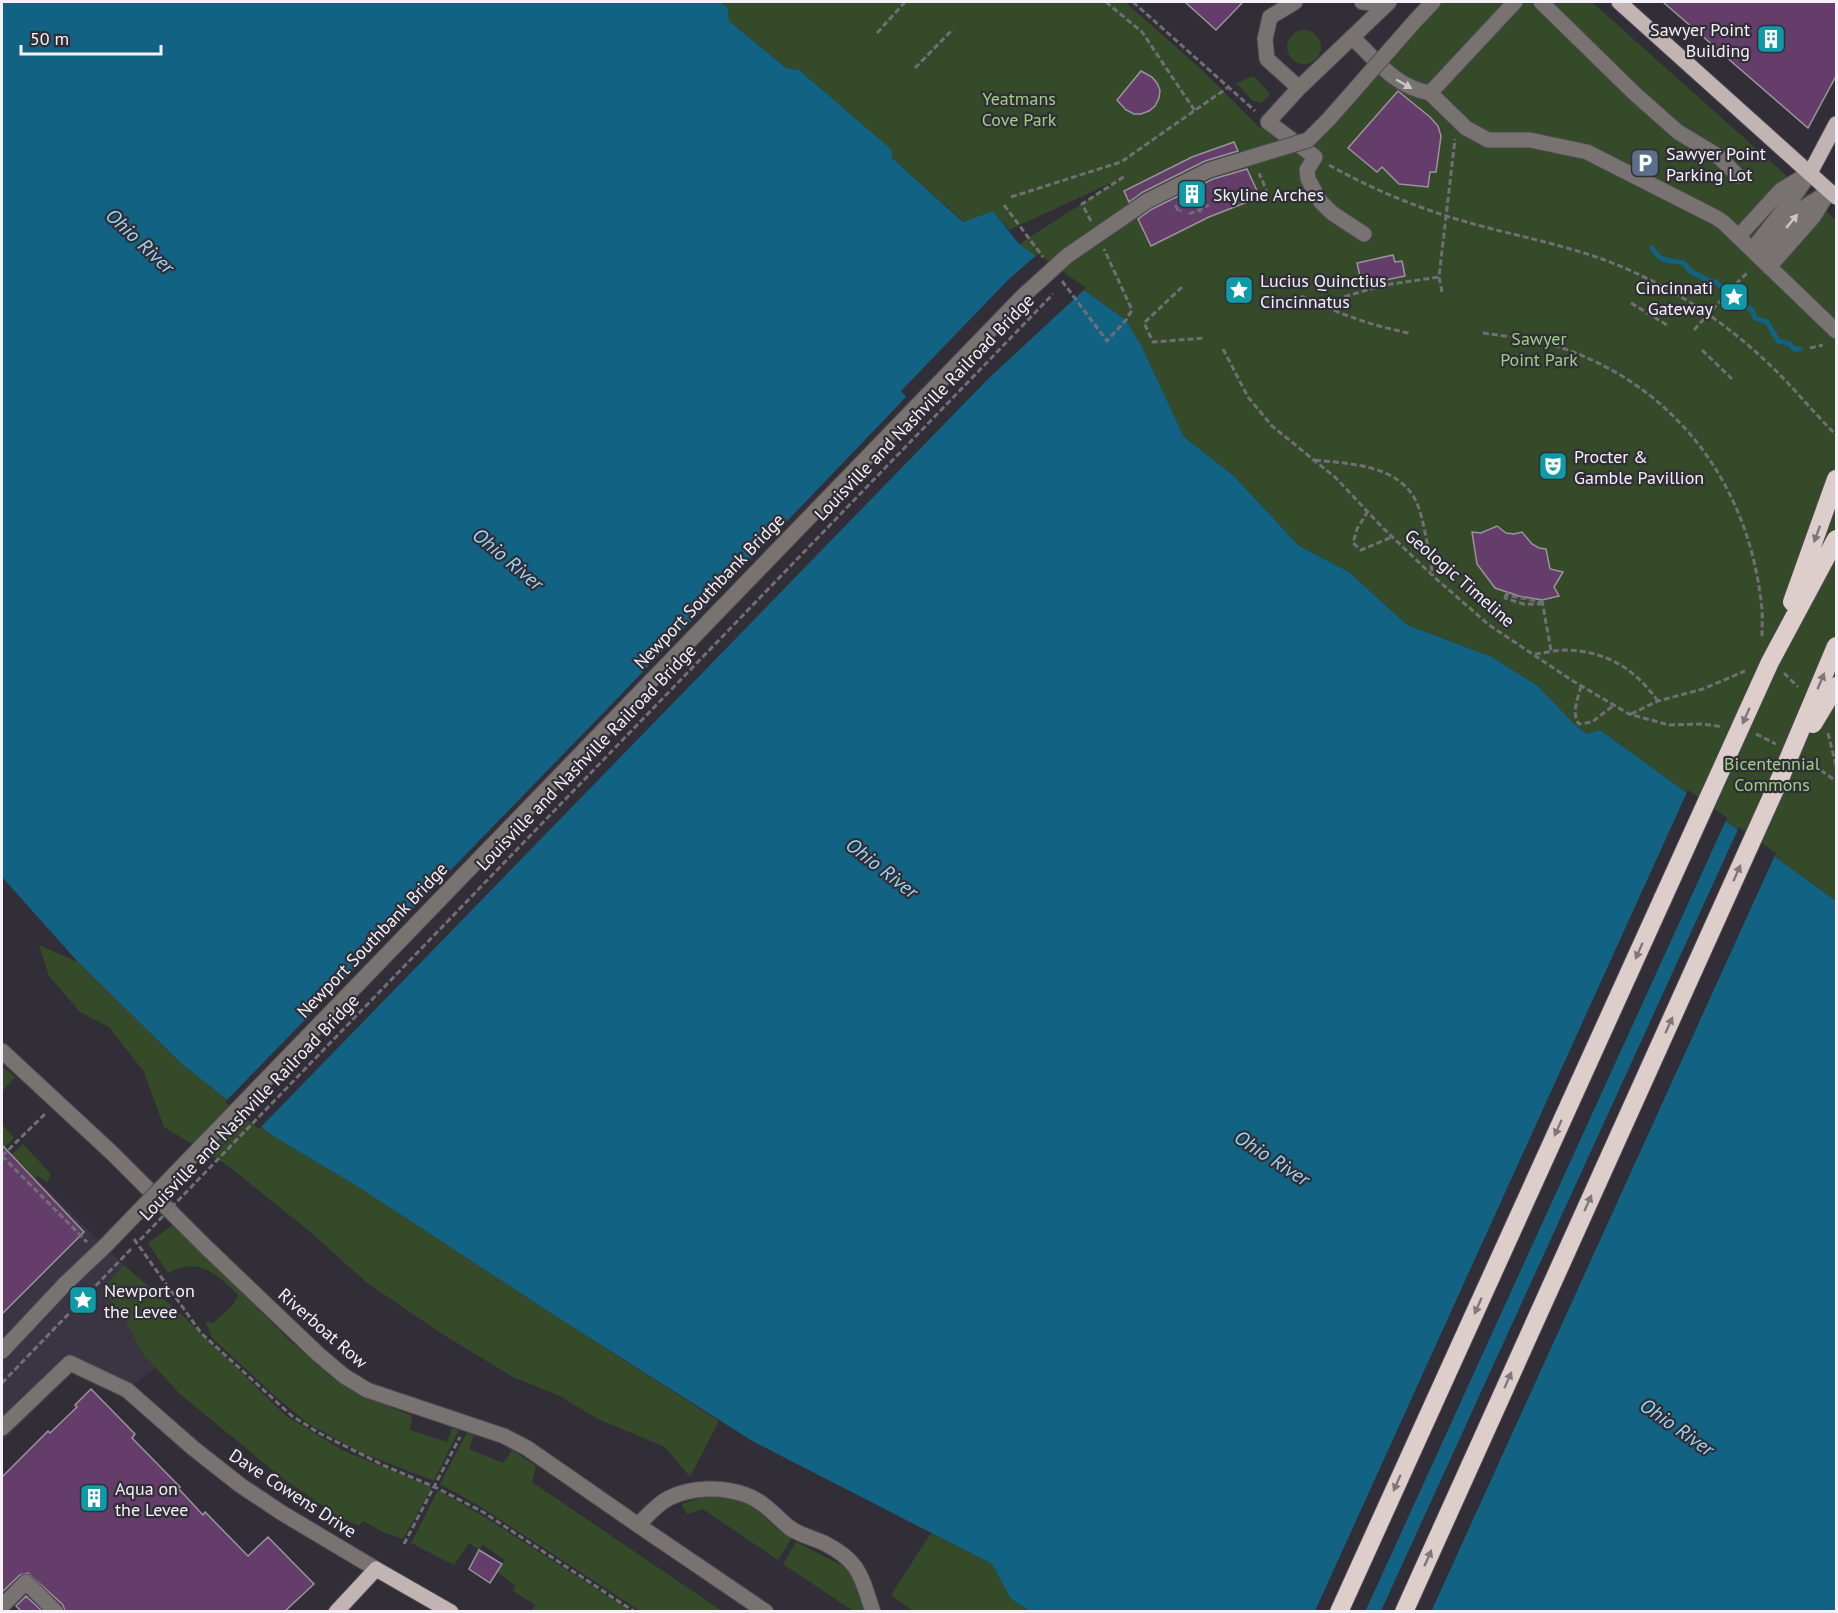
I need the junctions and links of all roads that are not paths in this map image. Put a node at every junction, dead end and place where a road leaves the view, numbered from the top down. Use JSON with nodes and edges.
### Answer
{"nodes":[{"id":1,"x":1295,"y":2,"type":"edge"},
{"id":2,"x":1362,"y":2,"type":"edge"},
{"id":3,"x":1433,"y":2,"type":"edge"},
{"id":4,"x":1515,"y":2,"type":"edge"},
{"id":5,"x":1541,"y":2,"type":"edge"},
{"id":6,"x":1619,"y":2,"type":"edge"},
{"id":7,"x":1388,"y":3,"type":"edge"},
{"id":8,"x":1352,"y":37,"type":"junction"},
{"id":9,"x":1299,"y":88,"type":"junction"},
{"id":10,"x":1430,"y":93,"type":"junction"},
{"id":11,"x":1836,"y":124,"type":"edge"},
{"id":12,"x":1810,"y":173,"type":"junction"},
{"id":13,"x":1738,"y":176,"type":"dead end"},
{"id":14,"x":1834,"y":191,"type":"edge"},
{"id":15,"x":1364,"y":234,"type":"dead end"},
{"id":16,"x":1738,"y":237,"type":"junction"},
{"id":17,"x":1760,"y":258,"type":"junction"},
{"id":18,"x":1836,"y":331,"type":"edge"},
{"id":19,"x":1836,"y":479,"type":"edge"},
{"id":20,"x":1836,"y":538,"type":"edge"},
{"id":21,"x":1836,"y":646,"type":"edge"},
{"id":22,"x":1770,"y":662,"type":"junction"},
{"id":23,"x":1836,"y":686,"type":"edge"},
{"id":24,"x":1782,"y":774,"type":"junction"},
{"id":25,"x":2,"y":1051,"type":"edge"},
{"id":26,"x":2,"y":1351,"type":"edge"},
{"id":27,"x":2,"y":1428,"type":"edge"},
{"id":28,"x":638,"y":1525,"type":"junction"},
{"id":29,"x":376,"y":1569,"type":"junction"},
{"id":30,"x":2,"y":1606,"type":"edge"},
{"id":31,"x":56,"y":1611,"type":"edge"},
{"id":32,"x":336,"y":1611,"type":"edge"},
{"id":33,"x":451,"y":1611,"type":"edge"},
{"id":34,"x":766,"y":1611,"type":"edge"},
{"id":35,"x":873,"y":1611,"type":"edge"},
{"id":36,"x":1339,"y":1611,"type":"edge"},
{"id":37,"x":1404,"y":1611,"type":"edge"}],
"edges":[{"from":1,"to":9,"type":"street"},
{"from":2,"to":7,"type":"street"},
{"from":3,"to":26,"type":"street","name":"Newport Southbank Bridge","bridge":true},
{"from":4,"to":10,"type":"street"},
{"from":5,"to":13,"type":"street"},
{"from":6,"to":12,"type":"main road"},
{"from":7,"to":8,"type":"street"},
{"from":8,"to":9,"type":"street"},
{"from":8,"to":10,"type":"street","one_way":true},
{"from":9,"to":15,"type":"street"},
{"from":10,"to":16,"type":"street"},
{"from":11,"to":12,"type":"main road"},
{"from":12,"to":14,"type":"main road"},
{"from":12,"to":16,"type":"street"},
{"from":12,"to":17,"type":"street"},
{"from":17,"to":14,"type":"street","one_way":true},
{"from":16,"to":17,"type":"street"},
{"from":17,"to":18,"type":"street"},
{"from":19,"to":22,"type":"highway","one_way":true,"bridge":true},
{"from":20,"to":22,"type":"highway","bridge":true},
{"from":24,"to":21,"type":"highway","one_way":true,"bridge":true},
{"from":22,"to":36,"type":"highway","one_way":true,"bridge":true},
{"from":23,"to":24,"type":"highway","bridge":true},
{"from":37,"to":24,"type":"highway","one_way":true},
{"from":25,"to":28,"type":"street","name":"Riverboat Row"},
{"from":27,"to":29,"type":"street","name":"Dave Cowens Drive"},
{"from":28,"to":34,"type":"street","name":"Riverboat Row"},
{"from":28,"to":35,"type":"street"},
{"from":29,"to":32,"type":"main road"},
{"from":29,"to":33,"type":"main road","name":"Dave Cowens Drive"},
{"from":30,"to":31,"type":"street"}]}
